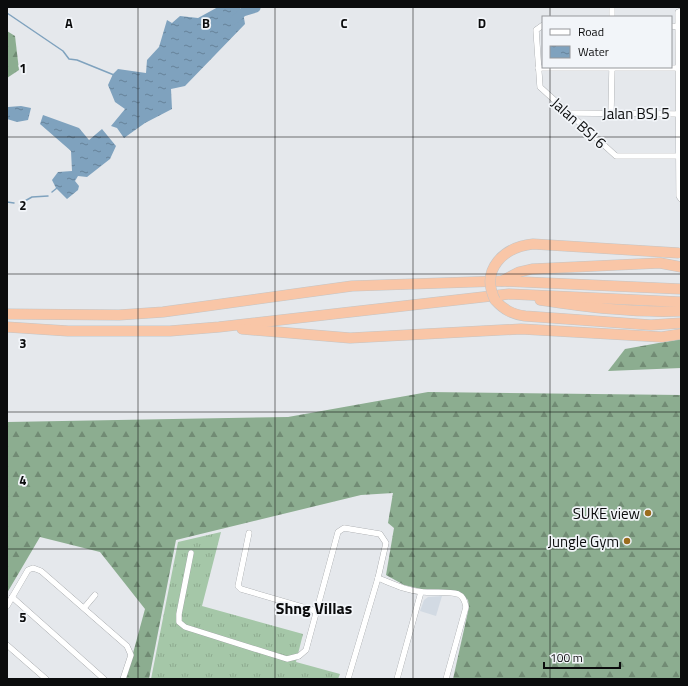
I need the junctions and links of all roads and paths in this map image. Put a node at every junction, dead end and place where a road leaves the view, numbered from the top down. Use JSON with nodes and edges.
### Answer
{"nodes":[{"id":1,"x":680,"y":11,"type":"edge"},
{"id":2,"x":541,"y":26,"type":"edge"},
{"id":3,"x":680,"y":27,"type":"edge"},
{"id":4,"x":538,"y":68,"type":"junction"},
{"id":5,"x":542,"y":68,"type":"edge"},
{"id":6,"x":612,"y":68,"type":"edge"},
{"id":7,"x":679,"y":68,"type":"edge"},
{"id":8,"x":568,"y":113,"type":"junction"},
{"id":9,"x":611,"y":113,"type":"junction"},
{"id":10,"x":680,"y":114,"type":"edge"},
{"id":11,"x":680,"y":156,"type":"edge"},
{"id":12,"x":681,"y":199,"type":"edge"},
{"id":13,"x":681,"y":253,"type":"edge"},
{"id":14,"x":681,"y":267,"type":"edge"},
{"id":15,"x":501,"y":281,"type":"junction"},
{"id":16,"x":681,"y":289,"type":"edge"},
{"id":17,"x":522,"y":293,"type":"junction"},
{"id":18,"x":681,"y":302,"type":"edge"},
{"id":19,"x":681,"y":311,"type":"edge"},
{"id":20,"x":7,"y":314,"type":"edge"},
{"id":21,"x":681,"y":323,"type":"edge"},
{"id":22,"x":7,"y":327,"type":"edge"},
{"id":23,"x":219,"y":327,"type":"junction"},
{"id":24,"x":681,"y":334,"type":"edge"},
{"id":25,"x":249,"y":533,"type":"dead end"},
{"id":26,"x":190,"y":554,"type":"dead end"},
{"id":27,"x":378,"y":578,"type":"junction"},
{"id":28,"x":421,"y":592,"type":"junction"},
{"id":29,"x":95,"y":595,"type":"dead end"},
{"id":30,"x":12,"y":597,"type":"junction"},
{"id":31,"x":7,"y":606,"type":"edge"},
{"id":32,"x":84,"y":608,"type":"junction"},
{"id":33,"x":316,"y":611,"type":"junction"},
{"id":34,"x":7,"y":645,"type":"edge"},
{"id":35,"x":46,"y":679,"type":"edge"},
{"id":36,"x":104,"y":679,"type":"edge"},
{"id":37,"x":123,"y":679,"type":"edge"},
{"id":38,"x":348,"y":679,"type":"edge"},
{"id":39,"x":397,"y":679,"type":"edge"},
{"id":40,"x":446,"y":679,"type":"edge"}],
"edges":[{"from":1,"to":3,"type":"street"},
{"from":2,"to":4,"type":"street","name":"Jalan BSJ 6"},
{"from":3,"to":7,"type":"street"},
{"from":4,"to":5,"type":"street"},
{"from":4,"to":8,"type":"street","name":"Jalan BSJ 6"},
{"from":6,"to":9,"type":"street"},
{"from":7,"to":10,"type":"street"},
{"from":8,"to":9,"type":"street","name":"Jalan BSJ 5"},
{"from":8,"to":11,"type":"street","name":"Jalan BSJ 6"},
{"from":9,"to":10,"type":"street","name":"Jalan BSJ 5"},
{"from":10,"to":11,"type":"street"},
{"from":11,"to":12,"type":"street"},
{"from":13,"to":21,"type":"highway","bridge":true},
{"from":14,"to":15,"type":"highway"},
{"from":15,"to":16,"type":"highway"},
{"from":15,"to":20,"type":"highway"},
{"from":17,"to":18,"type":"highway"},
{"from":17,"to":19,"type":"highway"},
{"from":17,"to":23,"type":"highway"},
{"from":22,"to":23,"type":"highway"},
{"from":23,"to":24,"type":"highway"},
{"from":25,"to":33,"type":"street"},
{"from":26,"to":33,"type":"street"},
{"from":27,"to":28,"type":"street"},
{"from":27,"to":33,"type":"street"},
{"from":27,"to":38,"type":"street"},
{"from":28,"to":39,"type":"street"},
{"from":28,"to":40,"type":"street"},
{"from":29,"to":32,"type":"street"},
{"from":30,"to":31,"type":"street"},
{"from":30,"to":32,"type":"street"},
{"from":30,"to":36,"type":"street"},
{"from":32,"to":37,"type":"street"},
{"from":34,"to":35,"type":"street"}]}
